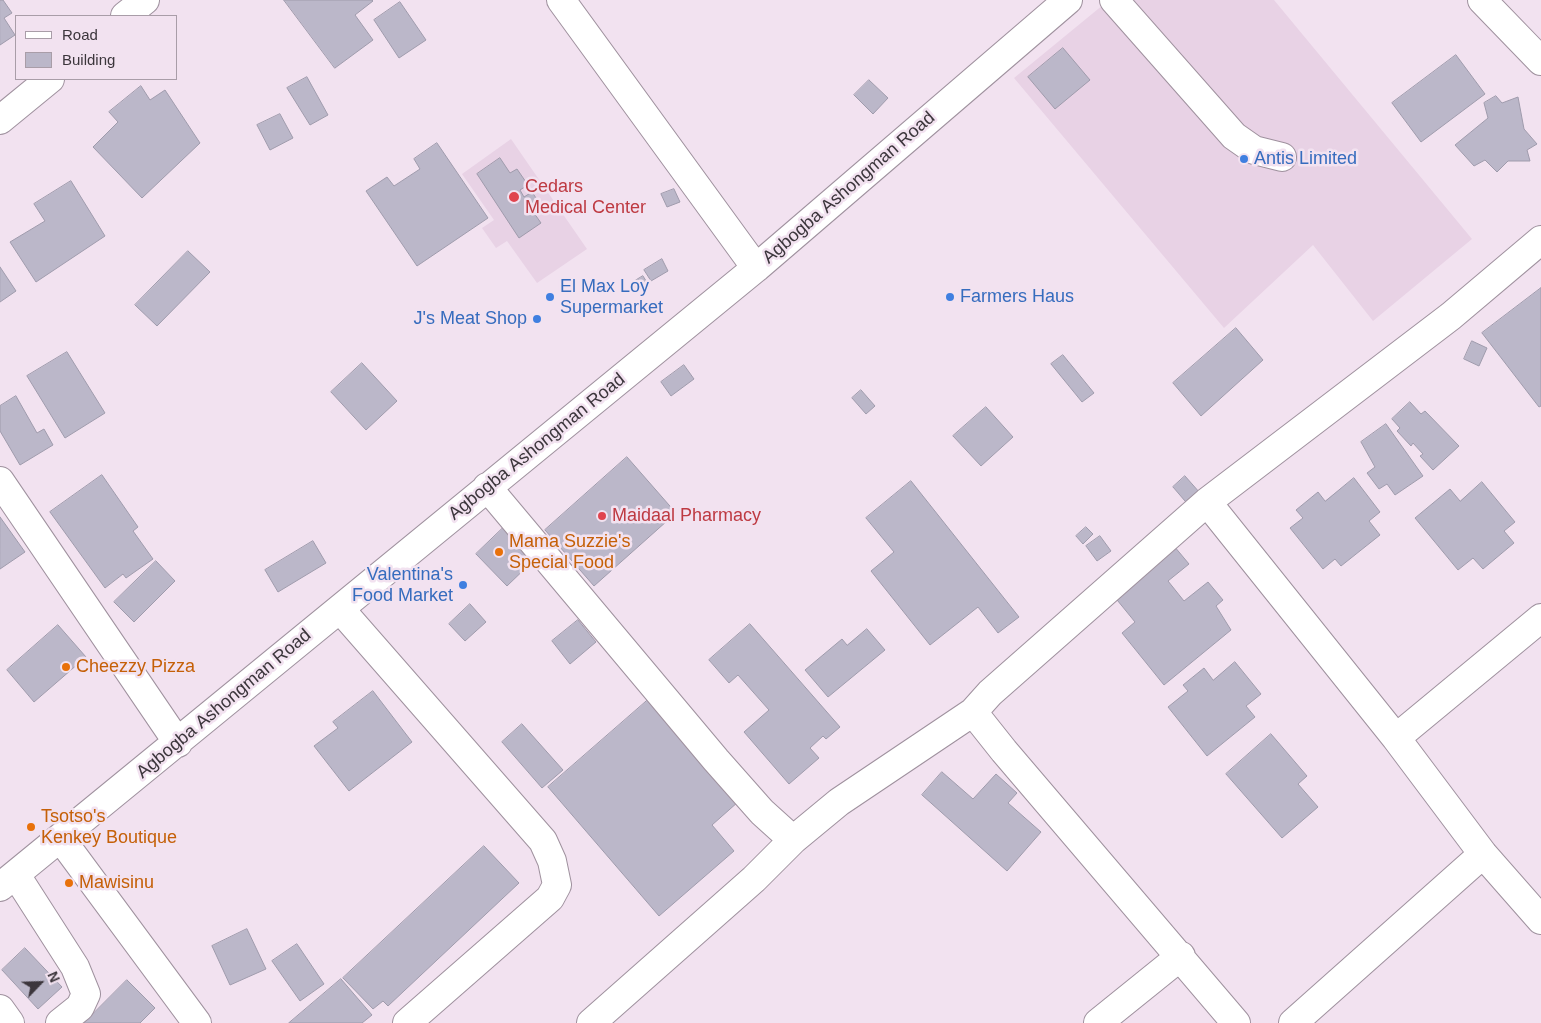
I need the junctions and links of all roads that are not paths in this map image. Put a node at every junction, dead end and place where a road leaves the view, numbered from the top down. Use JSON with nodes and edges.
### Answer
{"nodes":[{"id":1,"x":145,"y":0,"type":"edge"},
{"id":2,"x":561,"y":0,"type":"edge"},
{"id":3,"x":1068,"y":0,"type":"edge"},
{"id":4,"x":1114,"y":0,"type":"edge"},
{"id":5,"x":1482,"y":0,"type":"edge"},
{"id":6,"x":126,"y":15,"type":"edge"},
{"id":7,"x":1541,"y":61,"type":"edge"},
{"id":8,"x":49,"y":80,"type":"edge"},
{"id":9,"x":0,"y":120,"type":"edge"},
{"id":10,"x":1282,"y":157,"type":"dead end"},
{"id":11,"x":1541,"y":240,"type":"edge"},
{"id":12,"x":756,"y":268,"type":"junction"},
{"id":13,"x":0,"y":481,"type":"edge"},
{"id":14,"x":487,"y":487,"type":"junction"},
{"id":15,"x":1207,"y":502,"type":"junction"},
{"id":16,"x":340,"y":609,"type":"junction"},
{"id":17,"x":1541,"y":618,"type":"edge"},
{"id":18,"x":973,"y":712,"type":"junction"},
{"id":19,"x":1396,"y":738,"type":"junction"},
{"id":20,"x":178,"y":743,"type":"junction"},
{"id":21,"x":61,"y":839,"type":"junction"},
{"id":22,"x":793,"y":840,"type":"junction"},
{"id":23,"x":1483,"y":854,"type":"junction"},
{"id":24,"x":8,"y":881,"type":"edge"},
{"id":25,"x":1541,"y":920,"type":"edge"},
{"id":26,"x":1181,"y":956,"type":"junction"},
{"id":27,"x":0,"y":1009,"type":"edge"},
{"id":28,"x":10,"y":1023,"type":"edge"},
{"id":29,"x":60,"y":1023,"type":"edge"},
{"id":30,"x":197,"y":1023,"type":"edge"},
{"id":31,"x":407,"y":1023,"type":"edge"},
{"id":32,"x":591,"y":1023,"type":"edge"},
{"id":33,"x":1098,"y":1023,"type":"edge"},
{"id":34,"x":1236,"y":1023,"type":"edge"},
{"id":35,"x":1293,"y":1023,"type":"edge"}],
"edges":[{"from":1,"to":6,"type":"street"},
{"from":2,"to":12,"type":"street"},
{"from":3,"to":12,"type":"street","name":"Agbogba Ashongman Road"},
{"from":4,"to":10,"type":"street"},
{"from":5,"to":7,"type":"street"},
{"from":8,"to":9,"type":"street"},
{"from":11,"to":15,"type":"street"},
{"from":12,"to":14,"type":"street","name":"Agbogba Ashongman Road"},
{"from":13,"to":20,"type":"street"},
{"from":14,"to":16,"type":"street","name":"Agbogba Ashongman Road"},
{"from":14,"to":22,"type":"street"},
{"from":15,"to":18,"type":"street"},
{"from":15,"to":19,"type":"street"},
{"from":16,"to":20,"type":"street","name":"Agbogba Ashongman Road"},
{"from":16,"to":31,"type":"street"},
{"from":17,"to":19,"type":"street"},
{"from":18,"to":22,"type":"street"},
{"from":18,"to":26,"type":"street"},
{"from":19,"to":23,"type":"street"},
{"from":20,"to":21,"type":"street","name":"Agbogba Ashongman Road"},
{"from":21,"to":24,"type":"street","name":"Agbogba Ashongman Road"},
{"from":21,"to":30,"type":"street"},
{"from":22,"to":32,"type":"street"},
{"from":23,"to":25,"type":"street"},
{"from":23,"to":35,"type":"street"},
{"from":24,"to":29,"type":"street"},
{"from":26,"to":33,"type":"street"},
{"from":26,"to":34,"type":"street"},
{"from":27,"to":28,"type":"street"}]}
